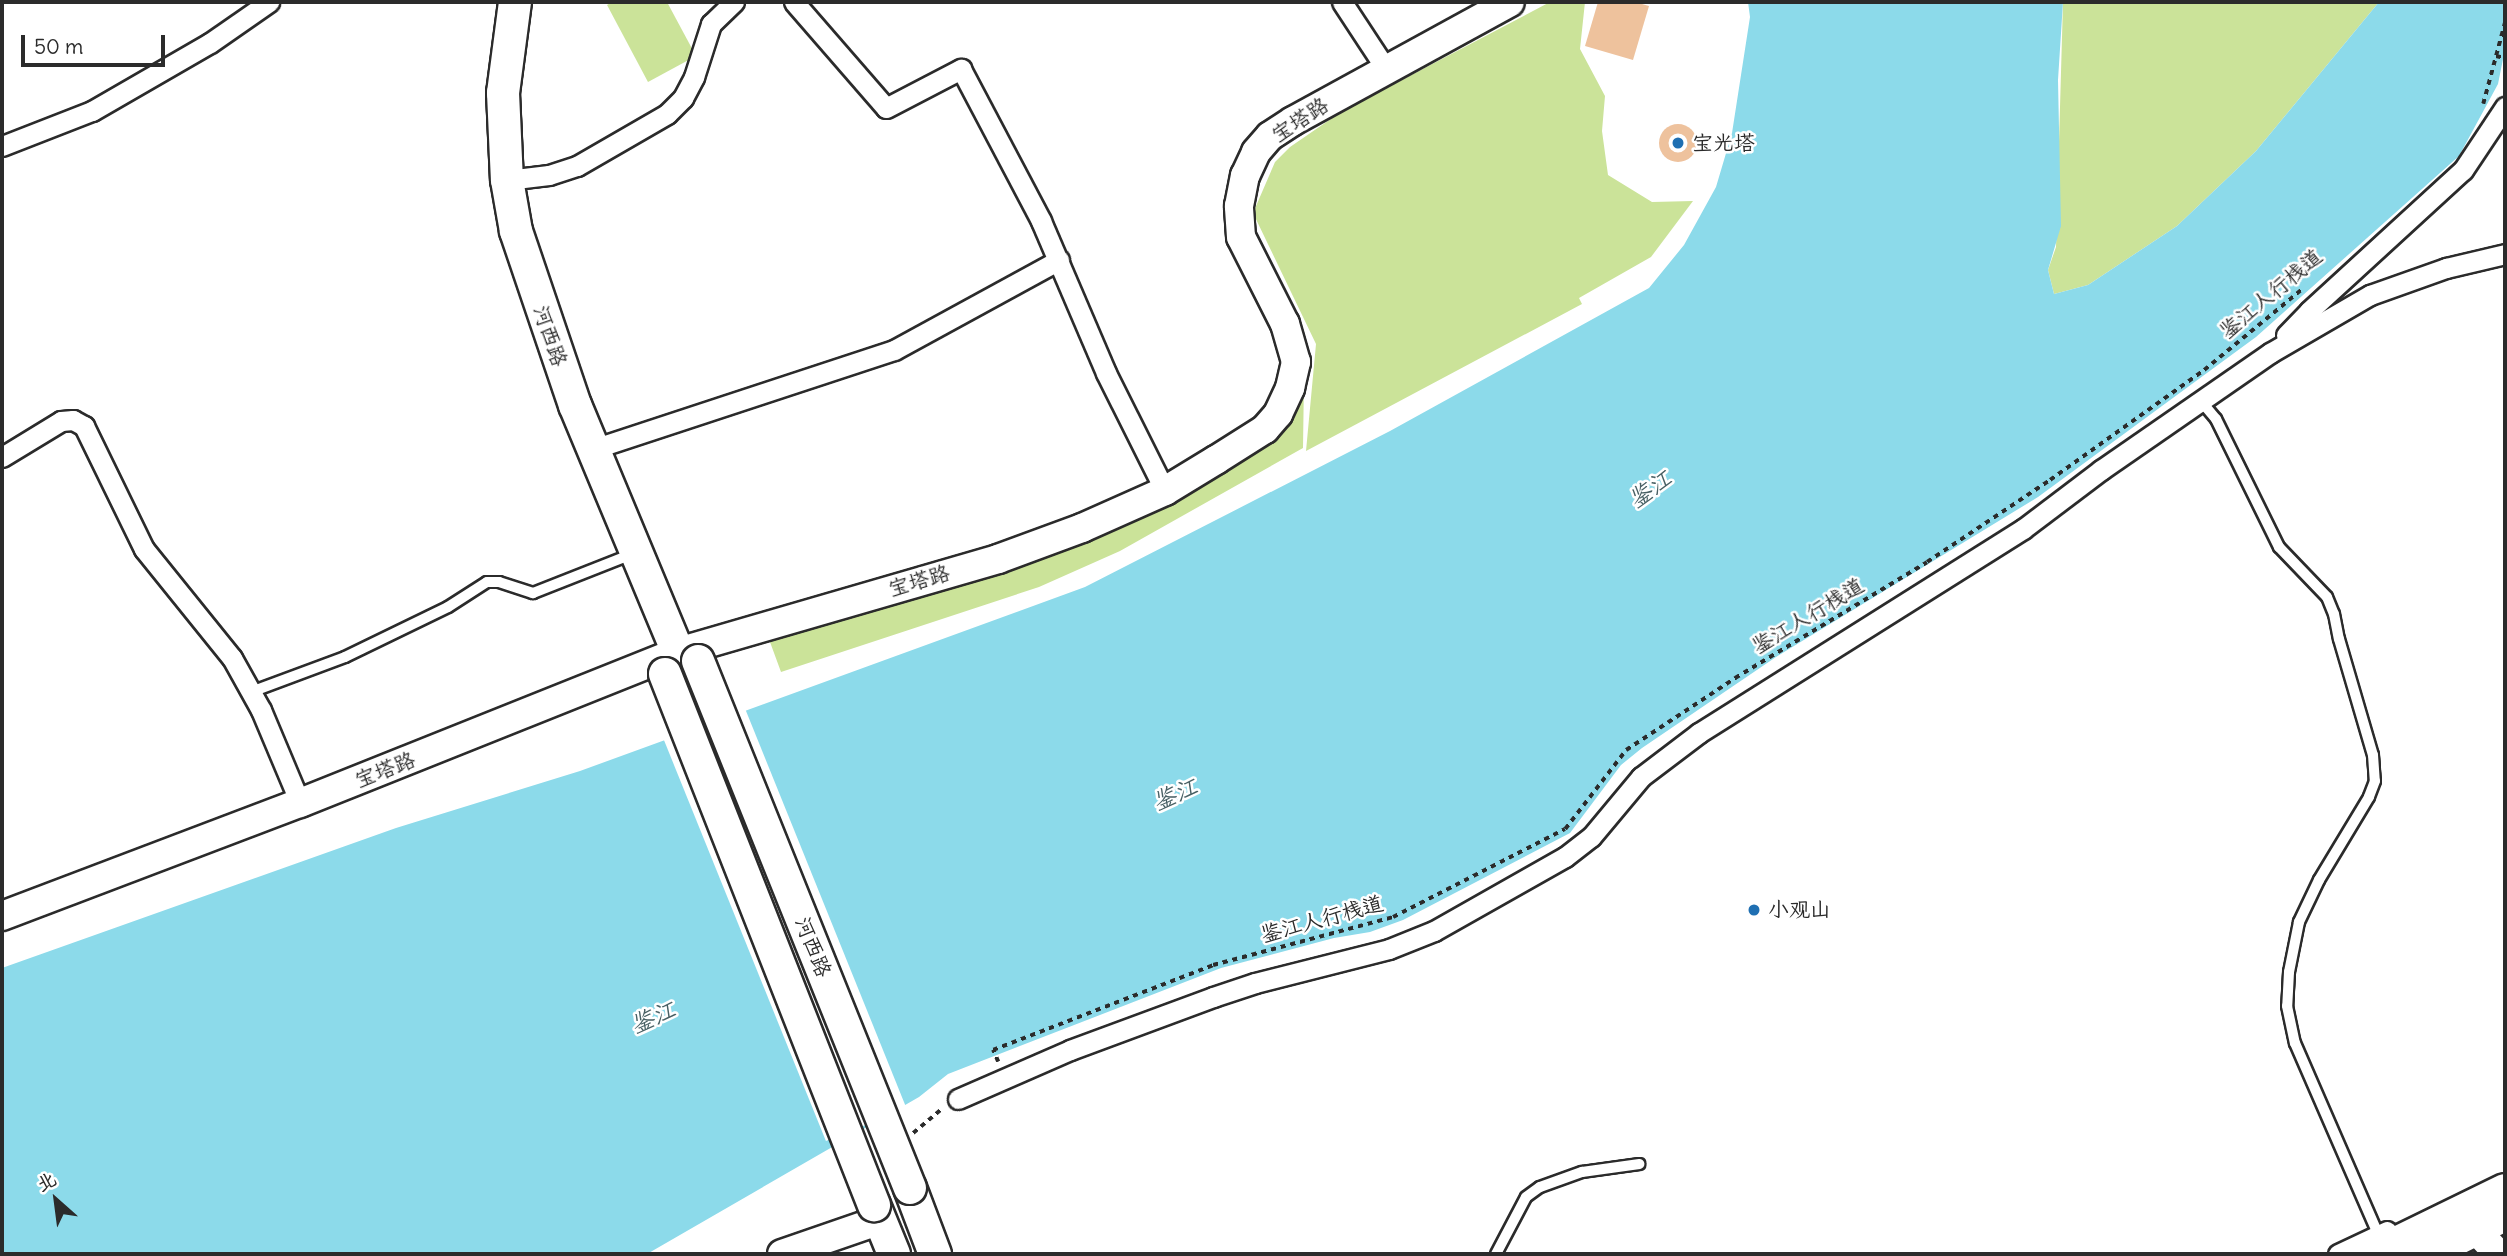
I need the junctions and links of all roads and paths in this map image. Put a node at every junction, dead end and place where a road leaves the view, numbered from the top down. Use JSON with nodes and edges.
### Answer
{"nodes":[{"id":1,"x":269,"y":2,"type":"edge"},
{"id":2,"x":515,"y":2,"type":"edge"},
{"id":3,"x":734,"y":2,"type":"edge"},
{"id":4,"x":794,"y":2,"type":"edge"},
{"id":5,"x":1342,"y":2,"type":"edge"},
{"id":6,"x":1510,"y":2,"type":"edge"},
{"id":7,"x":2505,"y":22,"type":"edge"},
{"id":8,"x":2496,"y":56,"type":"junction"},
{"id":9,"x":2505,"y":58,"type":"edge"},
{"id":10,"x":1386,"y":69,"type":"junction"},
{"id":11,"x":2505,"y":107,"type":"edge"},
{"id":12,"x":2480,"y":111,"type":"dead end"},
{"id":13,"x":3,"y":144,"type":"edge"},
{"id":14,"x":507,"y":180,"type":"junction"},
{"id":15,"x":2505,"y":254,"type":"edge"},
{"id":16,"x":1059,"y":260,"type":"junction"},
{"id":17,"x":2310,"y":282,"type":"dead end"},
{"id":18,"x":2270,"y":353,"type":"junction"},
{"id":19,"x":2200,"y":400,"type":"junction"},
{"id":20,"x":593,"y":449,"type":"junction"},
{"id":21,"x":2,"y":457,"type":"edge"},
{"id":22,"x":1165,"y":491,"type":"junction"},
{"id":23,"x":636,"y":553,"type":"junction"},
{"id":24,"x":680,"y":662,"type":"junction"},
{"id":25,"x":251,"y":692,"type":"junction"},
{"id":26,"x":300,"y":803,"type":"junction"},
{"id":27,"x":2,"y":916,"type":"edge"},
{"id":28,"x":993,"y":1050,"type":"dead end"},
{"id":29,"x":958,"y":1099,"type":"dead end"},
{"id":30,"x":1639,"y":1164,"type":"dead end"},
{"id":31,"x":2505,"y":1176,"type":"edge"},
{"id":32,"x":2505,"y":1190,"type":"edge"},
{"id":33,"x":878,"y":1212,"type":"junction"},
{"id":34,"x":2505,"y":1215,"type":"edge"},
{"id":35,"x":2472,"y":1220,"type":"junction"},
{"id":36,"x":2379,"y":1246,"type":"edge"},
{"id":37,"x":782,"y":1254,"type":"edge"},
{"id":38,"x":894,"y":1254,"type":"edge"},
{"id":39,"x":934,"y":1254,"type":"edge"},
{"id":40,"x":1496,"y":1254,"type":"edge"},
{"id":41,"x":2338,"y":1254,"type":"edge"},
{"id":42,"x":2427,"y":1254,"type":"edge"},
{"id":43,"x":2498,"y":1254,"type":"edge"}],
"edges":[{"from":1,"to":13,"type":"street"},
{"from":2,"to":14,"type":"main road","name":"河西路"},
{"from":3,"to":14,"type":"street"},
{"from":4,"to":16,"type":"street"},
{"from":5,"to":10,"type":"street"},
{"from":6,"to":10,"type":"street","name":"宝塔路"},
{"from":7,"to":8,"type":"path"},
{"from":8,"to":9,"type":"path"},
{"from":8,"to":12,"type":"path"},
{"from":10,"to":22,"type":"street","name":"宝塔路"},
{"from":11,"to":18,"type":"street"},
{"from":14,"to":20,"type":"main road","name":"河西路"},
{"from":15,"to":18,"type":"street"},
{"from":16,"to":20,"type":"street"},
{"from":16,"to":22,"type":"street"},
{"from":17,"to":28,"type":"path","name":"鉴江人行栈道"},
{"from":18,"to":19,"type":"street"},
{"from":19,"to":29,"type":"street"},
{"from":19,"to":36,"type":"lane"},
{"from":20,"to":23,"type":"main road","name":"河西路"},
{"from":21,"to":25,"type":"street"},
{"from":22,"to":24,"type":"street","name":"宝塔路"},
{"from":23,"to":24,"type":"main road","name":"河西路"},
{"from":23,"to":25,"type":"lane"},
{"from":24,"to":26,"type":"street","name":"宝塔路"},
{"from":24,"to":33,"type":"main road","name":"河西路","bridge":true},
{"from":24,"to":39,"type":"main road","name":"河西路","bridge":true},
{"from":25,"to":26,"type":"street"},
{"from":26,"to":27,"type":"street","name":"宝塔路"},
{"from":30,"to":40,"type":"lane"},
{"from":31,"to":36,"type":"street"},
{"from":32,"to":35,"type":"main road"},
{"from":33,"to":37,"type":"street"},
{"from":33,"to":38,"type":"main road","name":"河西路"},
{"from":34,"to":35,"type":"main road"},
{"from":35,"to":36,"type":"main road"},
{"from":35,"to":42,"type":"main road"},
{"from":35,"to":43,"type":"street"},
{"from":36,"to":41,"type":"street"}]}
